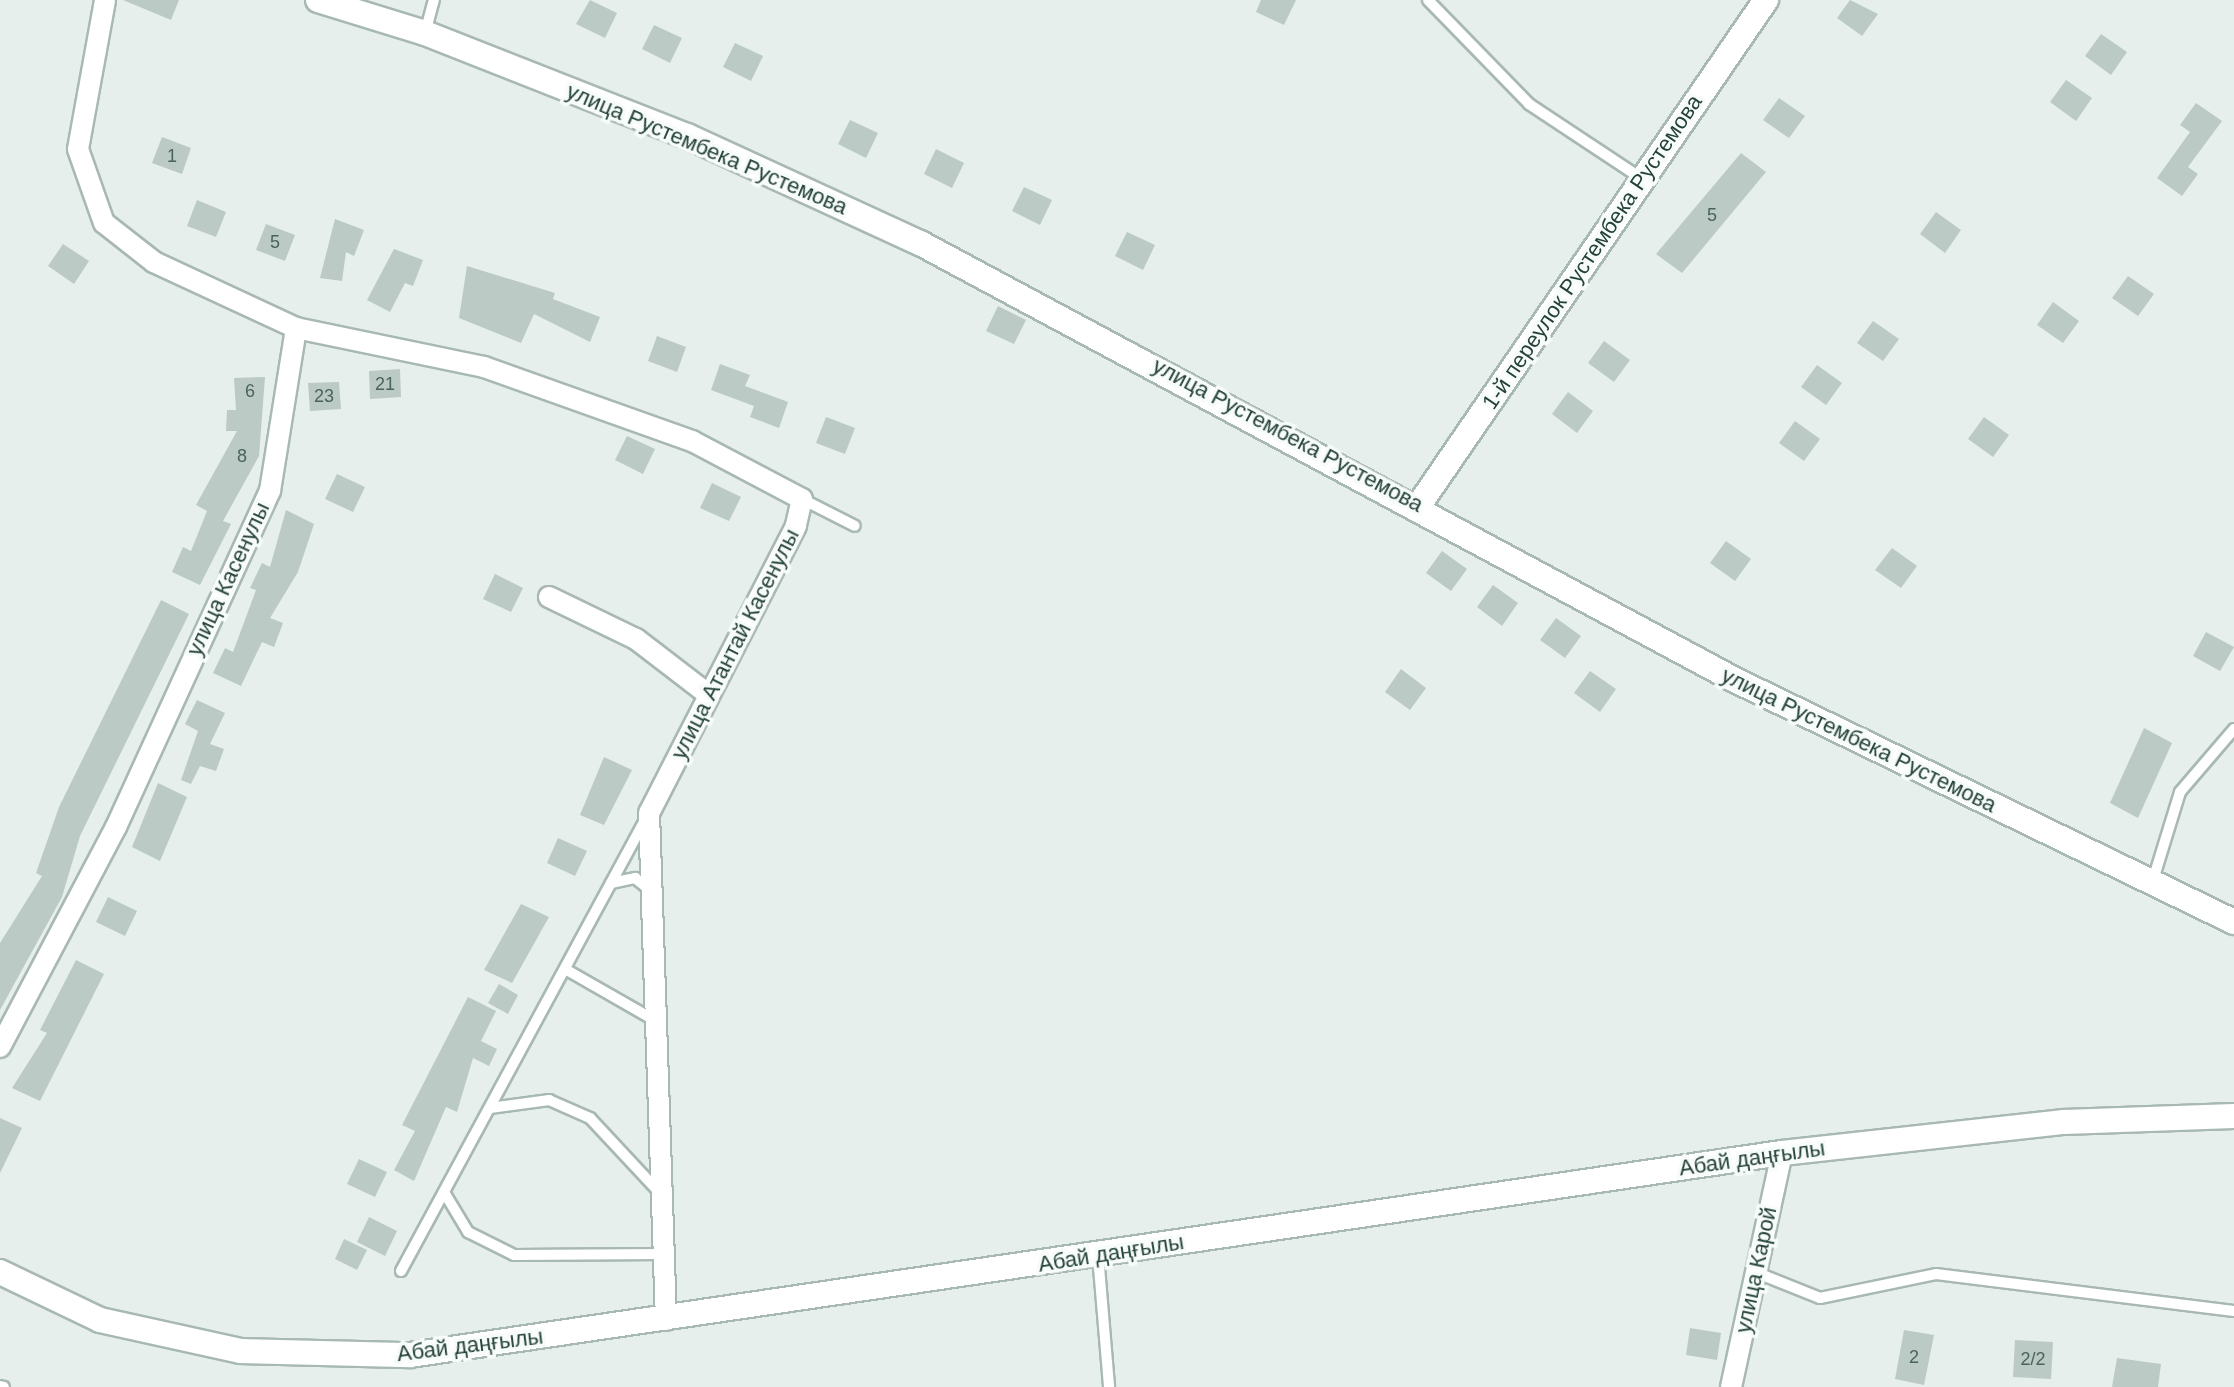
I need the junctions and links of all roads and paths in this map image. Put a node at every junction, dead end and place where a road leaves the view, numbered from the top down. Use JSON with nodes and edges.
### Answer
{"nodes":[{"id":1,"x":105,"y":0,"type":"edge"},
{"id":2,"x":318,"y":0,"type":"edge"},
{"id":3,"x":434,"y":0,"type":"edge"},
{"id":4,"x":1428,"y":0,"type":"edge"},
{"id":5,"x":1766,"y":0,"type":"edge"},
{"id":6,"x":425,"y":33,"type":"junction"},
{"id":7,"x":1641,"y":178,"type":"junction"},
{"id":8,"x":296,"y":328,"type":"junction"},
{"id":9,"x":802,"y":499,"type":"junction"},
{"id":10,"x":1419,"y":505,"type":"junction"},
{"id":11,"x":855,"y":526,"type":"dead end"},
{"id":12,"x":549,"y":597,"type":"dead end"},
{"id":13,"x":709,"y":695,"type":"junction"},
{"id":14,"x":2234,"y":729,"type":"edge"},
{"id":15,"x":649,"y":813,"type":"junction"},
{"id":16,"x":2153,"y":880,"type":"junction"},
{"id":17,"x":611,"y":883,"type":"junction"},
{"id":18,"x":655,"y":894,"type":"junction"},
{"id":19,"x":2234,"y":922,"type":"edge"},
{"id":20,"x":565,"y":969,"type":"junction"},
{"id":21,"x":659,"y":1024,"type":"junction"},
{"id":22,"x":0,"y":1047,"type":"edge"},
{"id":23,"x":490,"y":1108,"type":"junction"},
{"id":24,"x":2234,"y":1116,"type":"edge"},
{"id":25,"x":1782,"y":1153,"type":"junction"},
{"id":26,"x":444,"y":1192,"type":"junction"},
{"id":27,"x":663,"y":1197,"type":"junction"},
{"id":28,"x":664,"y":1254,"type":"junction"},
{"id":29,"x":1098,"y":1255,"type":"junction"},
{"id":30,"x":401,"y":1271,"type":"dead end"},
{"id":31,"x":0,"y":1272,"type":"edge"},
{"id":32,"x":1755,"y":1272,"type":"junction"},
{"id":33,"x":2234,"y":1311,"type":"edge"},
{"id":34,"x":666,"y":1320,"type":"junction"},
{"id":35,"x":1109,"y":1387,"type":"edge"},
{"id":36,"x":1731,"y":1387,"type":"edge"}],
"edges":[{"from":1,"to":8,"type":"street"},
{"from":2,"to":6,"type":"street","name":"улица Рустембека Рустемова"},
{"from":3,"to":6,"type":"lane"},
{"from":4,"to":7,"type":"lane"},
{"from":5,"to":7,"type":"street","name":"1-й переулок Рустембека Рустемова"},
{"from":6,"to":10,"type":"street","name":"улица Рустембека Рустемова"},
{"from":7,"to":10,"type":"street","name":"1-й переулок Рустембека Рустемова"},
{"from":8,"to":9,"type":"street","name":"улица Атантай Касенулы"},
{"from":8,"to":22,"type":"street","name":"улица Касенулы"},
{"from":9,"to":11,"type":"lane"},
{"from":9,"to":13,"type":"street","name":"улица Атантай Касенулы"},
{"from":10,"to":16,"type":"street","name":"улица Рустембека Рустемова"},
{"from":12,"to":13,"type":"street"},
{"from":13,"to":15,"type":"street","name":"улица Атантай Касенулы"},
{"from":14,"to":16,"type":"lane"},
{"from":15,"to":17,"type":"lane"},
{"from":15,"to":18,"type":"street"},
{"from":16,"to":19,"type":"street","name":"улица Рустембека Рустемова"},
{"from":17,"to":18,"type":"lane"},
{"from":17,"to":20,"type":"lane"},
{"from":18,"to":21,"type":"street"},
{"from":20,"to":21,"type":"lane"},
{"from":20,"to":23,"type":"lane"},
{"from":21,"to":27,"type":"street"},
{"from":23,"to":26,"type":"lane"},
{"from":23,"to":27,"type":"lane"},
{"from":24,"to":25,"type":"street","name":"Абай даңғылы"},
{"from":25,"to":29,"type":"street","name":"Абай даңғылы"},
{"from":25,"to":32,"type":"street","name":"улица Карой"},
{"from":26,"to":28,"type":"lane"},
{"from":26,"to":30,"type":"lane"},
{"from":27,"to":28,"type":"street"},
{"from":28,"to":34,"type":"street"},
{"from":29,"to":34,"type":"street","name":"Абай даңғылы"},
{"from":29,"to":35,"type":"lane"},
{"from":31,"to":34,"type":"street","name":"Абай даңғылы"},
{"from":32,"to":33,"type":"lane"},
{"from":32,"to":36,"type":"street","name":"улица Карой"}]}
